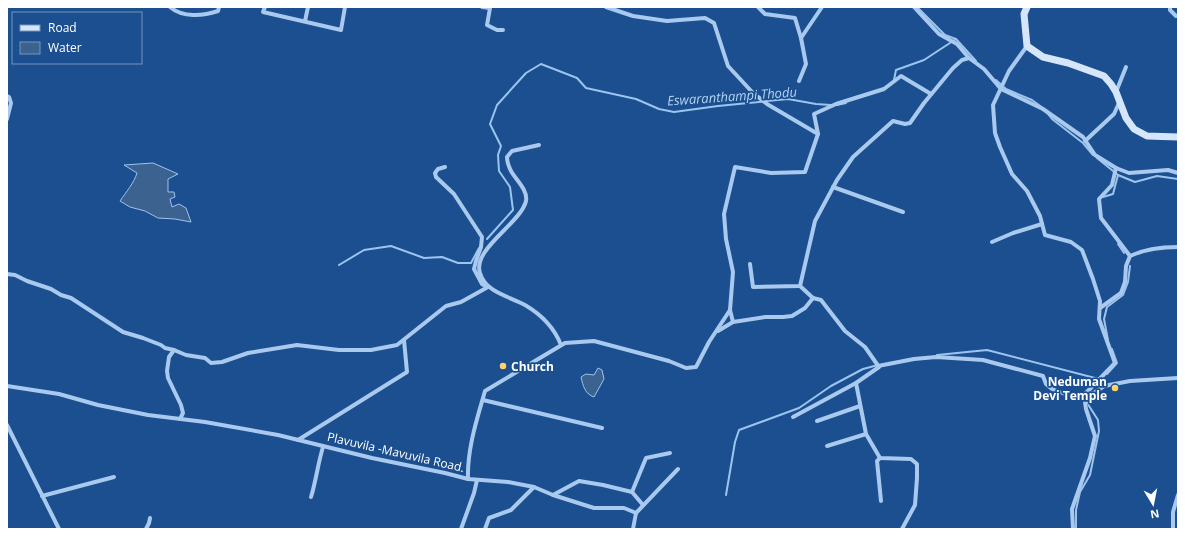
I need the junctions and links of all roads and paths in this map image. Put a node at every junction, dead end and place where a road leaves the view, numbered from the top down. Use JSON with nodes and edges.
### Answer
{"nodes":[{"id":1,"x":170,"y":7,"type":"edge"},
{"id":2,"x":219,"y":7,"type":"edge"},
{"id":3,"x":264,"y":7,"type":"edge"},
{"id":4,"x":308,"y":7,"type":"edge"},
{"id":5,"x":345,"y":7,"type":"edge"},
{"id":6,"x":482,"y":7,"type":"edge"},
{"id":7,"x":606,"y":7,"type":"edge"},
{"id":8,"x":758,"y":7,"type":"edge"},
{"id":9,"x":822,"y":7,"type":"edge"},
{"id":10,"x":914,"y":7,"type":"edge"},
{"id":11,"x":1027,"y":7,"type":"edge"},
{"id":12,"x":1170,"y":7,"type":"edge"},
{"id":13,"x":490,"y":8,"type":"edge"},
{"id":14,"x":1176,"y":16,"type":"dead end"},
{"id":15,"x":305,"y":21,"type":"junction"},
{"id":16,"x":503,"y":30,"type":"dead end"},
{"id":17,"x":801,"y":38,"type":"junction"},
{"id":18,"x":1027,"y":46,"type":"junction"},
{"id":19,"x":969,"y":58,"type":"junction"},
{"id":20,"x":1126,"y":67,"type":"dead end"},
{"id":21,"x":800,"y":81,"type":"dead end"},
{"id":22,"x":1001,"y":90,"type":"junction"},
{"id":23,"x":1116,"y":92,"type":"junction"},
{"id":24,"x":931,"y":94,"type":"junction"},
{"id":25,"x":7,"y":96,"type":"edge"},
{"id":26,"x":1120,"y":103,"type":"junction"},
{"id":27,"x":7,"y":119,"type":"edge"},
{"id":28,"x":818,"y":134,"type":"junction"},
{"id":29,"x":1178,"y":137,"type":"edge"},
{"id":30,"x":1085,"y":141,"type":"junction"},
{"id":31,"x":539,"y":145,"type":"dead end"},
{"id":32,"x":445,"y":167,"type":"dead end"},
{"id":33,"x":1116,"y":168,"type":"junction"},
{"id":34,"x":1178,"y":174,"type":"edge"},
{"id":35,"x":834,"y":187,"type":"junction"},
{"id":36,"x":903,"y":212,"type":"dead end"},
{"id":37,"x":1042,"y":224,"type":"junction"},
{"id":38,"x":992,"y":242,"type":"dead end"},
{"id":39,"x":1178,"y":247,"type":"edge"},
{"id":40,"x":1130,"y":256,"type":"junction"},
{"id":41,"x":750,"y":264,"type":"dead end"},
{"id":42,"x":7,"y":274,"type":"edge"},
{"id":43,"x":800,"y":286,"type":"junction"},
{"id":44,"x":488,"y":287,"type":"junction"},
{"id":45,"x":813,"y":298,"type":"junction"},
{"id":46,"x":1100,"y":308,"type":"junction"},
{"id":47,"x":730,"y":310,"type":"junction"},
{"id":48,"x":733,"y":322,"type":"junction"},
{"id":49,"x":715,"y":333,"type":"junction"},
{"id":50,"x":404,"y":340,"type":"junction"},
{"id":51,"x":563,"y":344,"type":"junction"},
{"id":52,"x":174,"y":350,"type":"junction"},
{"id":53,"x":877,"y":365,"type":"junction"},
{"id":54,"x":1178,"y":378,"type":"edge"},
{"id":55,"x":856,"y":383,"type":"junction"},
{"id":56,"x":7,"y":386,"type":"edge"},
{"id":57,"x":1084,"y":395,"type":"junction"},
{"id":58,"x":483,"y":400,"type":"junction"},
{"id":59,"x":860,"y":406,"type":"junction"},
{"id":60,"x":793,"y":417,"type":"dead end"},
{"id":61,"x":180,"y":419,"type":"junction"},
{"id":62,"x":817,"y":421,"type":"dead end"},
{"id":63,"x":7,"y":425,"type":"edge"},
{"id":64,"x":602,"y":428,"type":"dead end"},
{"id":65,"x":866,"y":434,"type":"junction"},
{"id":66,"x":298,"y":440,"type":"junction"},
{"id":67,"x":827,"y":446,"type":"dead end"},
{"id":68,"x":323,"y":447,"type":"junction"},
{"id":69,"x":670,"y":453,"type":"dead end"},
{"id":70,"x":880,"y":458,"type":"junction"},
{"id":71,"x":678,"y":469,"type":"dead end"},
{"id":72,"x":114,"y":477,"type":"dead end"},
{"id":73,"x":468,"y":479,"type":"junction"},
{"id":74,"x":477,"y":480,"type":"junction"},
{"id":75,"x":534,"y":487,"type":"junction"},
{"id":76,"x":632,"y":492,"type":"junction"},
{"id":77,"x":553,"y":495,"type":"junction"},
{"id":78,"x":1178,"y":495,"type":"edge"},
{"id":79,"x":42,"y":496,"type":"junction"},
{"id":80,"x":311,"y":497,"type":"dead end"},
{"id":81,"x":881,"y":501,"type":"dead end"},
{"id":82,"x":643,"y":504,"type":"junction"},
{"id":83,"x":636,"y":512,"type":"junction"},
{"id":84,"x":150,"y":518,"type":"dead end"},
{"id":85,"x":59,"y":529,"type":"edge"},
{"id":86,"x":146,"y":529,"type":"edge"},
{"id":87,"x":461,"y":529,"type":"edge"},
{"id":88,"x":485,"y":529,"type":"edge"},
{"id":89,"x":633,"y":529,"type":"edge"},
{"id":90,"x":902,"y":529,"type":"edge"},
{"id":91,"x":1073,"y":529,"type":"edge"},
{"id":92,"x":1173,"y":529,"type":"edge"}],
"edges":[{"from":1,"to":2,"type":"street"},
{"from":3,"to":15,"type":"street"},
{"from":4,"to":15,"type":"street"},
{"from":5,"to":15,"type":"street"},
{"from":6,"to":13,"type":"street"},
{"from":7,"to":28,"type":"street"},
{"from":8,"to":17,"type":"street"},
{"from":9,"to":17,"type":"street"},
{"from":10,"to":19,"type":"street"},
{"from":11,"to":18,"type":"street"},
{"from":12,"to":14,"type":"street"},
{"from":13,"to":16,"type":"street"},
{"from":17,"to":21,"type":"street"},
{"from":18,"to":22,"type":"street"},
{"from":18,"to":23,"type":"street"},
{"from":19,"to":22,"type":"street"},
{"from":19,"to":24,"type":"street"},
{"from":20,"to":23,"type":"street"},
{"from":22,"to":30,"type":"street"},
{"from":22,"to":37,"type":"street"},
{"from":23,"to":26,"type":"street"},
{"from":24,"to":28,"type":"street"},
{"from":24,"to":35,"type":"street"},
{"from":25,"to":27,"type":"street"},
{"from":26,"to":29,"type":"street"},
{"from":26,"to":30,"type":"street"},
{"from":28,"to":47,"type":"street","name":"Plavuvila -Mavuvila Road."},
{"from":30,"to":33,"type":"street"},
{"from":31,"to":44,"type":"street"},
{"from":32,"to":44,"type":"street"},
{"from":33,"to":34,"type":"street"},
{"from":33,"to":40,"type":"street"},
{"from":35,"to":36,"type":"street"},
{"from":35,"to":43,"type":"street"},
{"from":37,"to":38,"type":"street"},
{"from":37,"to":46,"type":"street"},
{"from":39,"to":40,"type":"street"},
{"from":40,"to":46,"type":"street"},
{"from":41,"to":43,"type":"street"},
{"from":42,"to":52,"type":"street"},
{"from":43,"to":45,"type":"street"},
{"from":44,"to":50,"type":"street"},
{"from":44,"to":51,"type":"street"},
{"from":45,"to":48,"type":"street"},
{"from":45,"to":53,"type":"street"},
{"from":46,"to":57,"type":"street"},
{"from":47,"to":48,"type":"street"},
{"from":47,"to":49,"type":"street","name":"Plavuvila -Mavuvila Road."},
{"from":48,"to":49,"type":"street"},
{"from":49,"to":51,"type":"street","name":"Plavuvila -Mavuvila Road."},
{"from":50,"to":52,"type":"street"},
{"from":50,"to":66,"type":"street"},
{"from":51,"to":58,"type":"street","name":"Plavuvila -Mavuvila Road."},
{"from":52,"to":61,"type":"street"},
{"from":53,"to":55,"type":"street"},
{"from":53,"to":57,"type":"street"},
{"from":54,"to":57,"type":"street"},
{"from":55,"to":59,"type":"street"},
{"from":55,"to":60,"type":"street"},
{"from":56,"to":61,"type":"street","name":"Plavuvila -Mavuvila Road."},
{"from":57,"to":91,"type":"street"},
{"from":58,"to":64,"type":"street"},
{"from":58,"to":73,"type":"street","name":"Plavuvila -Mavuvila Road."},
{"from":59,"to":62,"type":"street"},
{"from":59,"to":65,"type":"street"},
{"from":61,"to":66,"type":"street","name":"Plavuvila -Mavuvila Road."},
{"from":63,"to":79,"type":"street"},
{"from":65,"to":67,"type":"street"},
{"from":65,"to":70,"type":"street"},
{"from":66,"to":68,"type":"street","name":"Plavuvila -Mavuvila Road."},
{"from":68,"to":73,"type":"street","name":"Plavuvila -Mavuvila Road."},
{"from":68,"to":80,"type":"street"},
{"from":69,"to":76,"type":"street"},
{"from":70,"to":81,"type":"street"},
{"from":70,"to":90,"type":"street"},
{"from":71,"to":82,"type":"street"},
{"from":72,"to":79,"type":"street"},
{"from":73,"to":74,"type":"street"},
{"from":74,"to":75,"type":"street"},
{"from":74,"to":87,"type":"street"},
{"from":75,"to":77,"type":"street"},
{"from":75,"to":88,"type":"street"},
{"from":76,"to":77,"type":"street"},
{"from":76,"to":82,"type":"street"},
{"from":77,"to":83,"type":"street"},
{"from":78,"to":92,"type":"street"},
{"from":79,"to":85,"type":"street"},
{"from":82,"to":83,"type":"street"},
{"from":83,"to":89,"type":"street"},
{"from":84,"to":86,"type":"street"}]}
